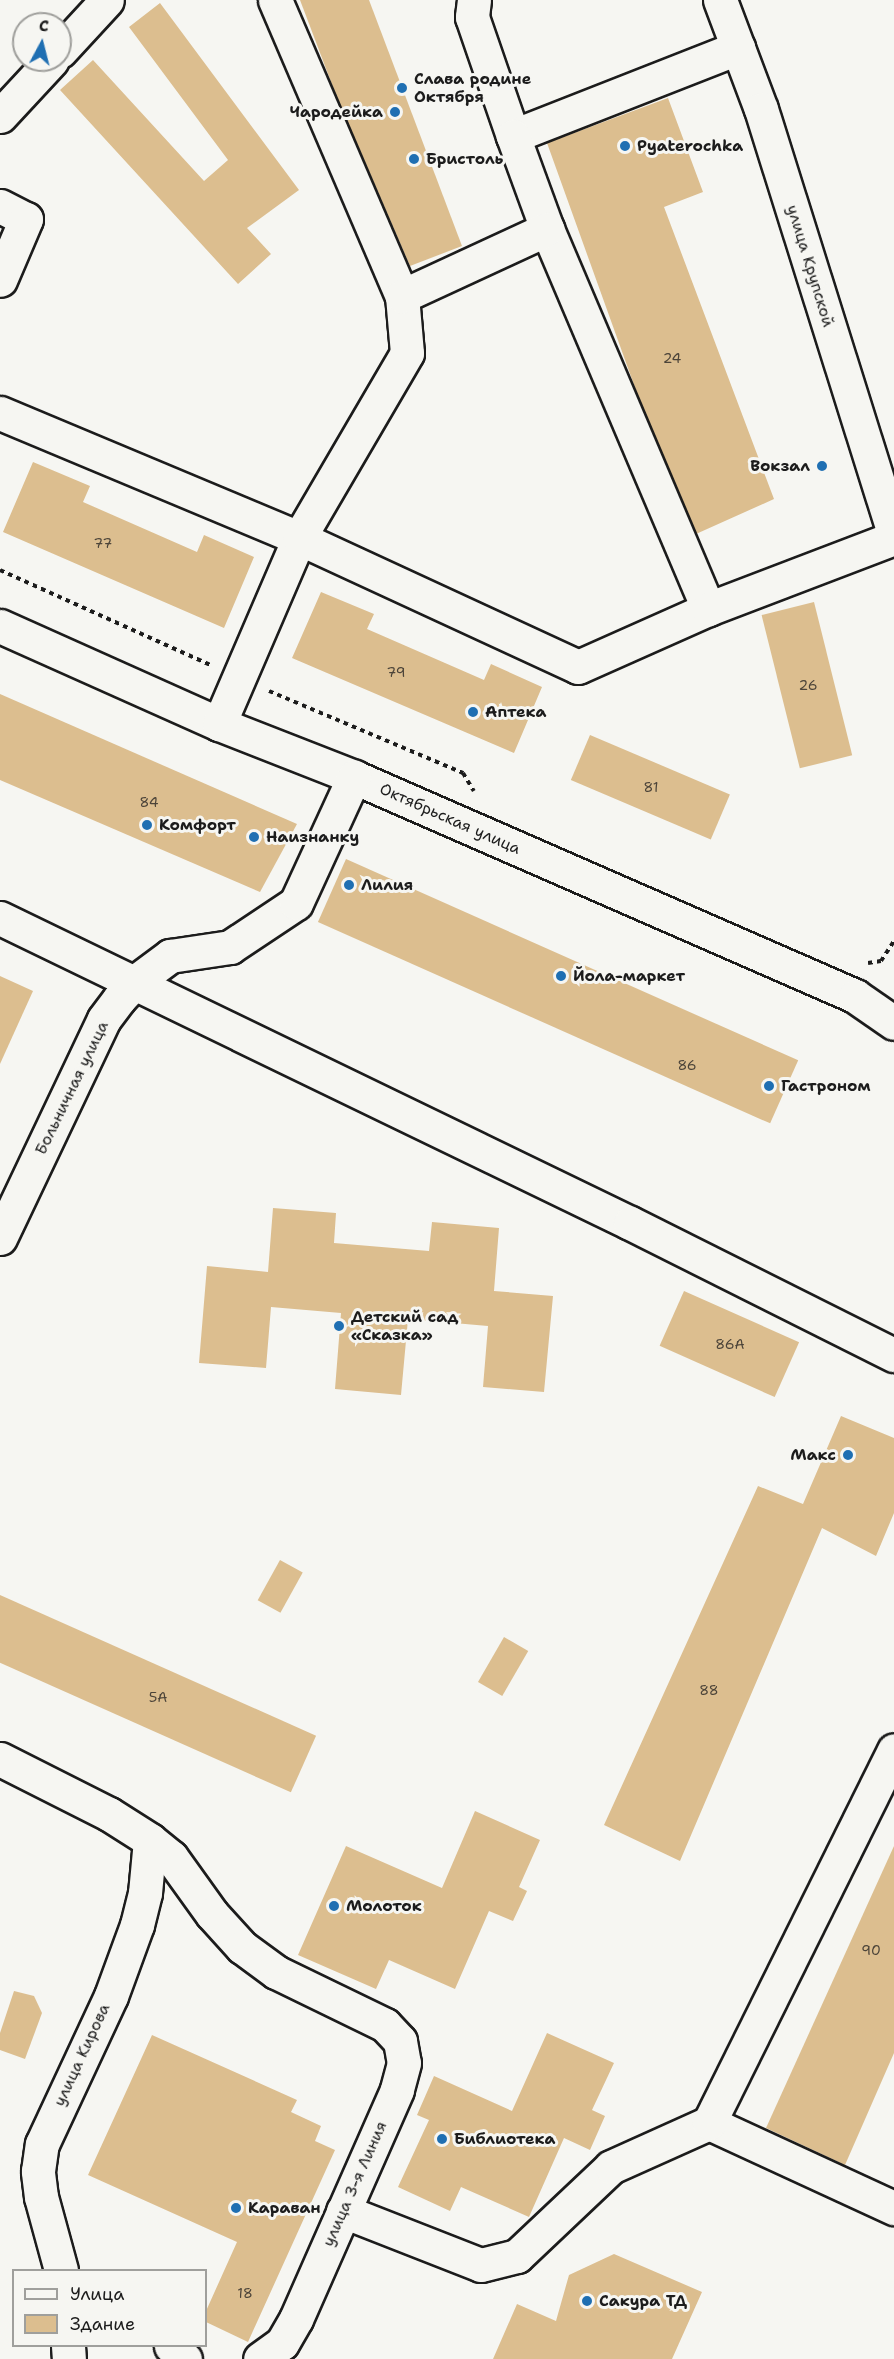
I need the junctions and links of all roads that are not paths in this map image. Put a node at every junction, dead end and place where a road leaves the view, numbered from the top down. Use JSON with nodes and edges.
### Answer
{"nodes":[{"id":1,"x":107,"y":0,"type":"edge"},
{"id":2,"x":274,"y":0,"type":"edge"},
{"id":3,"x":474,"y":0,"type":"edge"},
{"id":4,"x":720,"y":0,"type":"edge"},
{"id":5,"x":72,"y":38,"type":"edge"},
{"id":6,"x":738,"y":48,"type":"junction"},
{"id":7,"x":41,"y":72,"type":"edge"},
{"id":8,"x":0,"y":117,"type":"edge"},
{"id":9,"x":513,"y":136,"type":"junction"},
{"id":10,"x":0,"y":206,"type":"edge"},
{"id":11,"x":547,"y":229,"type":"junction"},
{"id":12,"x":0,"y":280,"type":"edge"},
{"id":13,"x":402,"y":296,"type":"junction"},
{"id":14,"x":0,"y":413,"type":"edge"},
{"id":15,"x":894,"y":536,"type":"edge"},
{"id":16,"x":299,"y":538,"type":"junction"},
{"id":17,"x":708,"y":609,"type":"junction"},
{"id":18,"x":0,"y":626,"type":"edge"},
{"id":19,"x":219,"y":724,"type":"junction"},
{"id":20,"x":354,"y":777,"type":"junction"},
{"id":21,"x":0,"y":918,"type":"edge"},
{"id":22,"x":135,"y":982,"type":"junction"},
{"id":23,"x":894,"y":992,"type":"edge"},
{"id":24,"x":855,"y":996,"type":"junction"},
{"id":25,"x":894,"y":1023,"type":"edge"},
{"id":26,"x":0,"y":1238,"type":"edge"},
{"id":27,"x":894,"y":1355,"type":"edge"},
{"id":28,"x":894,"y":1750,"type":"edge"},
{"id":29,"x":0,"y":1759,"type":"edge"},
{"id":30,"x":150,"y":1840,"type":"junction"},
{"id":31,"x":709,"y":2123,"type":"junction"},
{"id":32,"x":894,"y":2208,"type":"edge"},
{"id":33,"x":343,"y":2211,"type":"junction"},
{"id":34,"x":60,"y":2269,"type":"edge"},
{"id":35,"x":172,"y":2347,"type":"edge"},
{"id":36,"x":280,"y":2354,"type":"edge"},
{"id":37,"x":185,"y":2359,"type":"edge"}],
"edges":[{"from":1,"to":5,"type":"street"},
{"from":2,"to":13,"type":"street"},
{"from":3,"to":9,"type":"street"},
{"from":4,"to":6,"type":"street","name":"улица Крупской"},
{"from":6,"to":9,"type":"street"},
{"from":6,"to":15,"type":"street","name":"улица Крупской"},
{"from":7,"to":8,"type":"street"},
{"from":9,"to":11,"type":"street"},
{"from":10,"to":12,"type":"street"},
{"from":11,"to":13,"type":"street"},
{"from":11,"to":17,"type":"street"},
{"from":13,"to":16,"type":"street"},
{"from":14,"to":16,"type":"street"},
{"from":15,"to":17,"type":"street"},
{"from":16,"to":17,"type":"street"},
{"from":16,"to":19,"type":"street"},
{"from":18,"to":19,"type":"street","name":"Октябрьская улица"},
{"from":19,"to":20,"type":"street","name":"Октябрьская улица"},
{"from":20,"to":22,"type":"street","name":"Больничная улица"},
{"from":20,"to":24,"type":"street","name":"Октябрьская улица"},
{"from":21,"to":22,"type":"street"},
{"from":22,"to":26,"type":"street","name":"Больничная улица"},
{"from":22,"to":27,"type":"street"},
{"from":23,"to":24,"type":"street"},
{"from":24,"to":25,"type":"street","name":"Октябрьская улица"},
{"from":28,"to":31,"type":"street"},
{"from":29,"to":30,"type":"street"},
{"from":30,"to":33,"type":"street","name":"улица 3-я Линия"},
{"from":30,"to":34,"type":"street","name":"улица Кирова"},
{"from":31,"to":32,"type":"street"},
{"from":31,"to":33,"type":"street"},
{"from":33,"to":36,"type":"street","name":"улица 3-я Линия"},
{"from":35,"to":37,"type":"street"}]}
